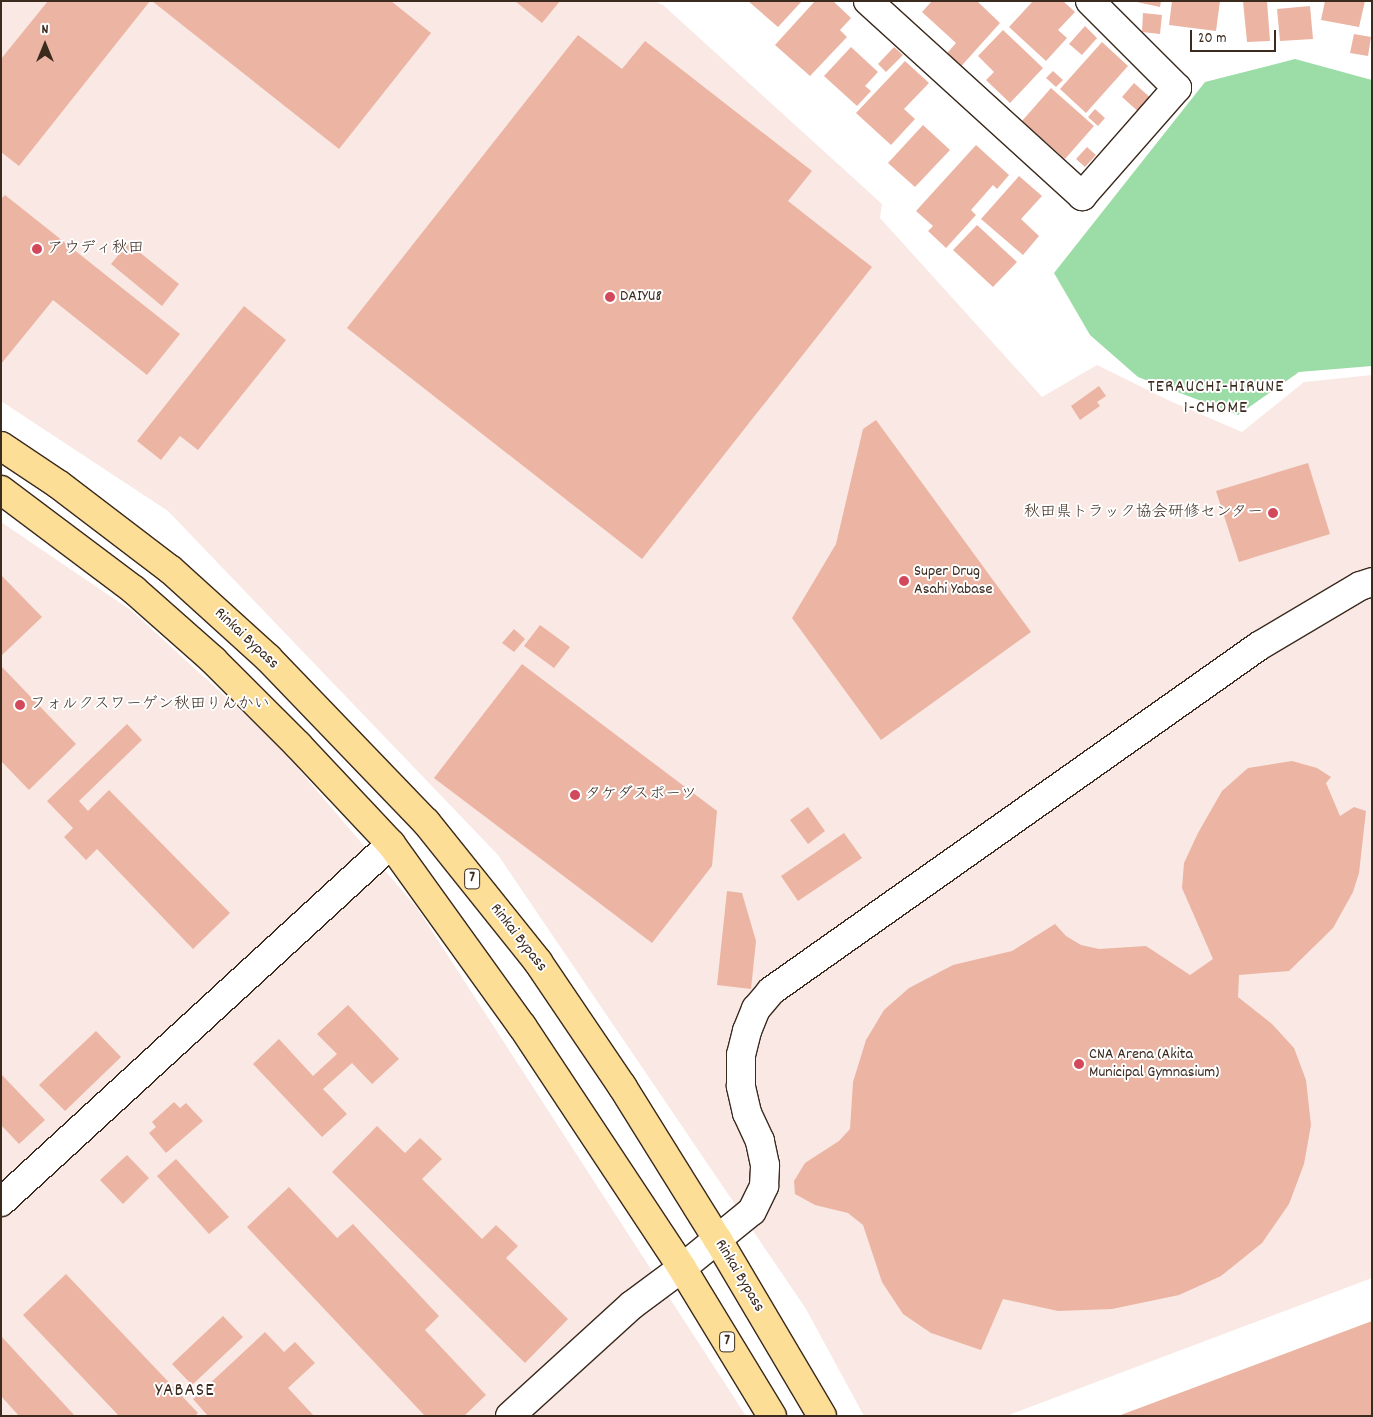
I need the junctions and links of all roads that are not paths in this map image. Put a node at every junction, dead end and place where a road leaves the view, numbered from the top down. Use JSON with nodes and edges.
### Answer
{"nodes":[{"id":1,"x":868,"y":1,"type":"edge"},
{"id":2,"x":1090,"y":1,"type":"edge"},
{"id":3,"x":1,"y":446,"type":"edge"},
{"id":4,"x":1,"y":490,"type":"edge"},
{"id":5,"x":1372,"y":582,"type":"edge"},
{"id":6,"x":391,"y":844,"type":"junction"},
{"id":7,"x":1,"y":1202,"type":"edge"},
{"id":8,"x":718,"y":1240,"type":"junction"},
{"id":9,"x":682,"y":1268,"type":"junction"},
{"id":10,"x":510,"y":1416,"type":"edge"},
{"id":11,"x":772,"y":1416,"type":"edge"},
{"id":12,"x":822,"y":1416,"type":"edge"}],
"edges":[{"from":1,"to":2,"type":"street"},
{"from":3,"to":8,"type":"highway","name":"Rinkai Bypass","number":"7"},
{"from":4,"to":6,"type":"highway","number":"7"},
{"from":5,"to":8,"type":"street"},
{"from":6,"to":7,"type":"street"},
{"from":6,"to":9,"type":"highway","number":"7"},
{"from":8,"to":9,"type":"street"},
{"from":8,"to":12,"type":"highway","name":"Rinkai Bypass","number":"7"},
{"from":9,"to":10,"type":"street"},
{"from":9,"to":11,"type":"highway","number":"7"}]}
